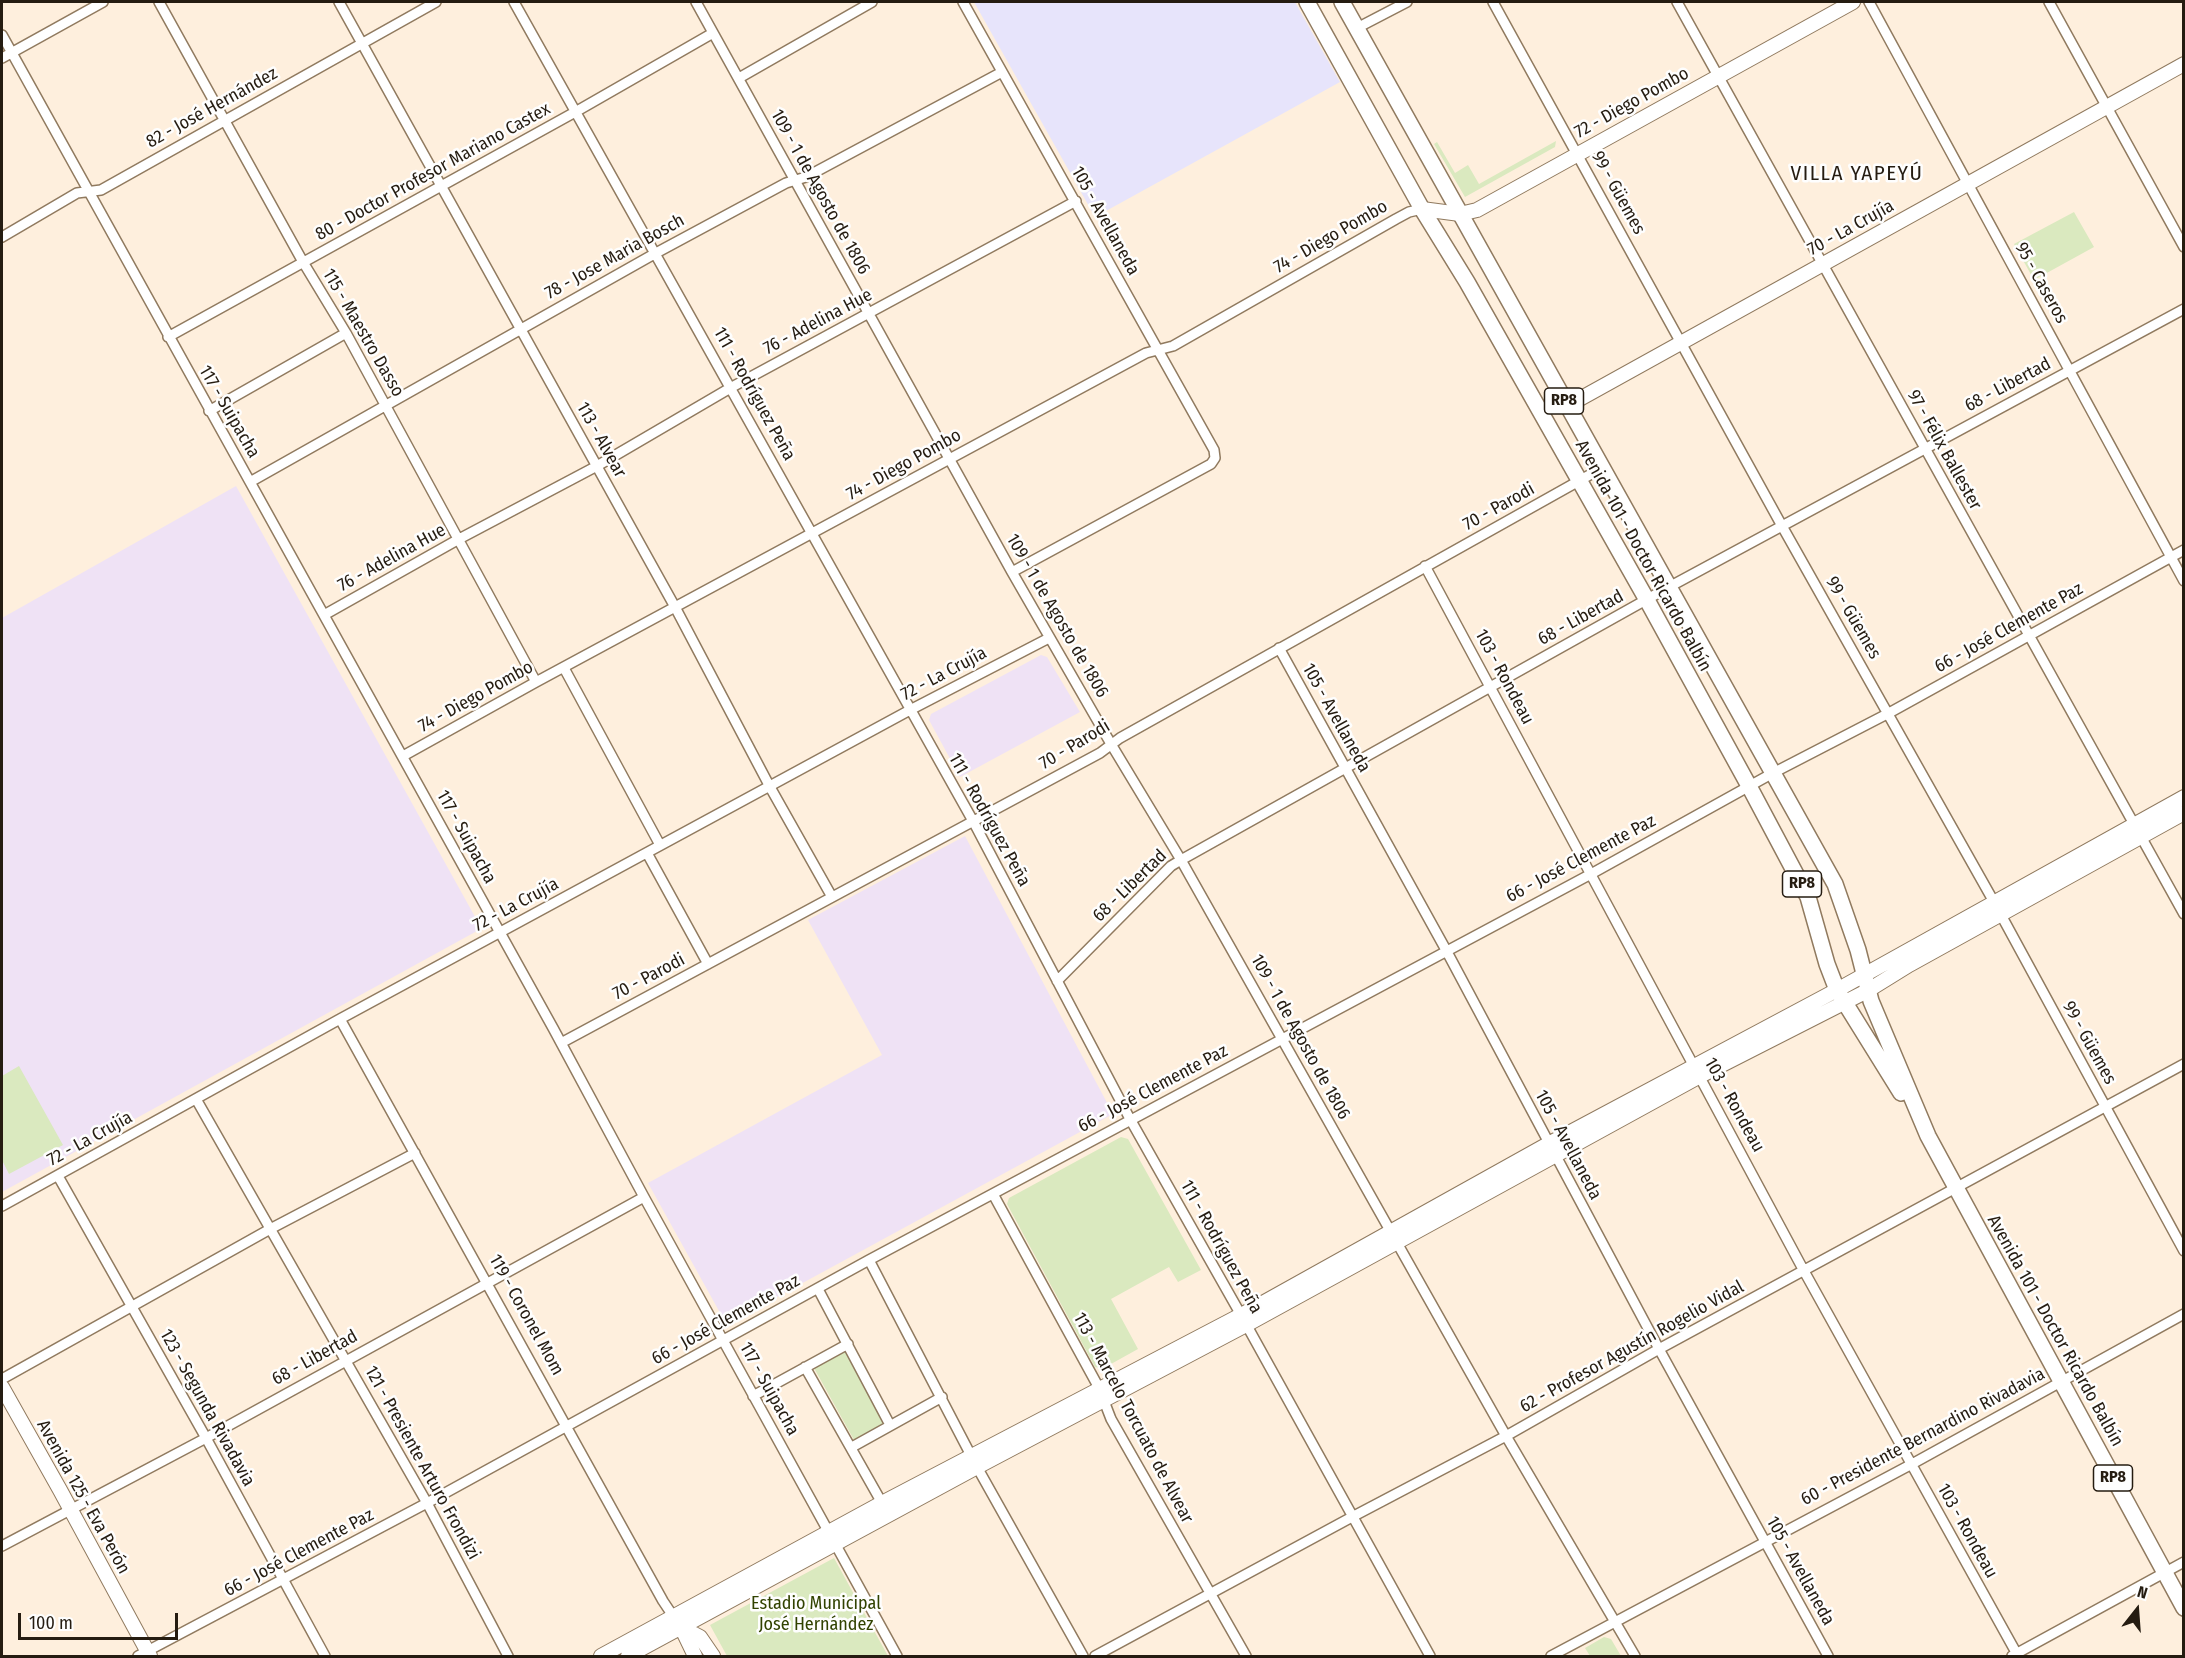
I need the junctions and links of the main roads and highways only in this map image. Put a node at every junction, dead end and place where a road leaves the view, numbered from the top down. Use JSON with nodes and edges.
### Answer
{"nodes":[{"id":1,"x":1307,"y":2,"type":"edge"},
{"id":2,"x":1342,"y":2,"type":"edge"},
{"id":3,"x":1853,"y":2,"type":"edge"},
{"id":4,"x":2184,"y":64,"type":"edge"},
{"id":5,"x":1422,"y":209,"type":"junction"},
{"id":6,"x":1460,"y":214,"type":"junction"},
{"id":7,"x":1567,"y":406,"type":"junction"},
{"id":8,"x":2184,"y":797,"type":"edge"},
{"id":9,"x":2184,"y":813,"type":"edge"},
{"id":10,"x":2138,"y":831,"type":"junction"},
{"id":11,"x":1997,"y":909,"type":"junction"},
{"id":12,"x":1864,"y":973,"type":"junction"},
{"id":13,"x":1867,"y":991,"type":"junction"},
{"id":14,"x":1841,"y":996,"type":"junction"},
{"id":15,"x":1928,"y":1136,"type":"junction"},
{"id":16,"x":2,"y":1387,"type":"edge"},
{"id":17,"x":975,"y":1461,"type":"junction"},
{"id":18,"x":832,"y":1537,"type":"junction"},
{"id":19,"x":2184,"y":1608,"type":"edge"},
{"id":20,"x":677,"y":1622,"type":"junction"},
{"id":21,"x":145,"y":1655,"type":"edge"},
{"id":22,"x":601,"y":1656,"type":"edge"},
{"id":23,"x":628,"y":1656,"type":"edge"},
{"id":24,"x":695,"y":1656,"type":"edge"},
{"id":25,"x":713,"y":1656,"type":"edge"}],
"edges":[{"from":1,"to":5,"type":"main road","name":"Avenida 101 - Doctor Ricardo Balbín","number":"RP8"},
{"from":2,"to":6,"type":"main road","name":"Avenida 101 - Doctor Ricardo Balbín","number":"RP8"},
{"from":3,"to":6,"type":"main road","name":"72 - Diego Pombo"},
{"from":4,"to":7,"type":"main road","name":"70 - La Crujía"},
{"from":5,"to":6,"type":"main road","name":"72 - Diego Pombo"},
{"from":5,"to":14,"type":"main road","name":"Avenida 101 - Doctor Ricardo Balbín","number":"RP8"},
{"from":6,"to":7,"type":"main road","name":"Avenida 101 - Doctor Ricardo Balbín","number":"RP8"},
{"from":7,"to":12,"type":"main road","name":"Avenida 101 - Doctor Ricardo Balbín","number":"RP8"},
{"from":8,"to":10,"type":"main road"},
{"from":9,"to":10,"type":"main road"},
{"from":10,"to":11,"type":"main road"},
{"from":11,"to":12,"type":"main road"},
{"from":11,"to":13,"type":"main road"},
{"from":12,"to":13,"type":"main road","name":"Avenida 101 - Doctor Ricardo Balbín","number":"RP8"},
{"from":12,"to":14,"type":"main road"},
{"from":13,"to":14,"type":"main road"},
{"from":13,"to":15,"type":"main road","name":"Avenida 101 - Doctor Ricardo Balbín","number":"RP8"},
{"from":14,"to":15,"type":"main road","name":"Avenida 101 - Doctor Ricardo Balbín","number":"RP8"},
{"from":14,"to":17,"type":"main road"},
{"from":15,"to":19,"type":"main road","name":"Avenida 101 - Doctor Ricardo Balbín","number":"RP8"},
{"from":16,"to":21,"type":"main road","name":"Avenida 125 - Eva Perón"},
{"from":17,"to":18,"type":"main road"},
{"from":17,"to":18,"type":"main road"},
{"from":18,"to":20,"type":"main road"},
{"from":20,"to":22,"type":"main road"},
{"from":20,"to":23,"type":"main road"},
{"from":20,"to":24,"type":"main road","name":"119 - Coronel Mom"},
{"from":20,"to":25,"type":"main road","name":"119 - Coronel Mom"}]}
